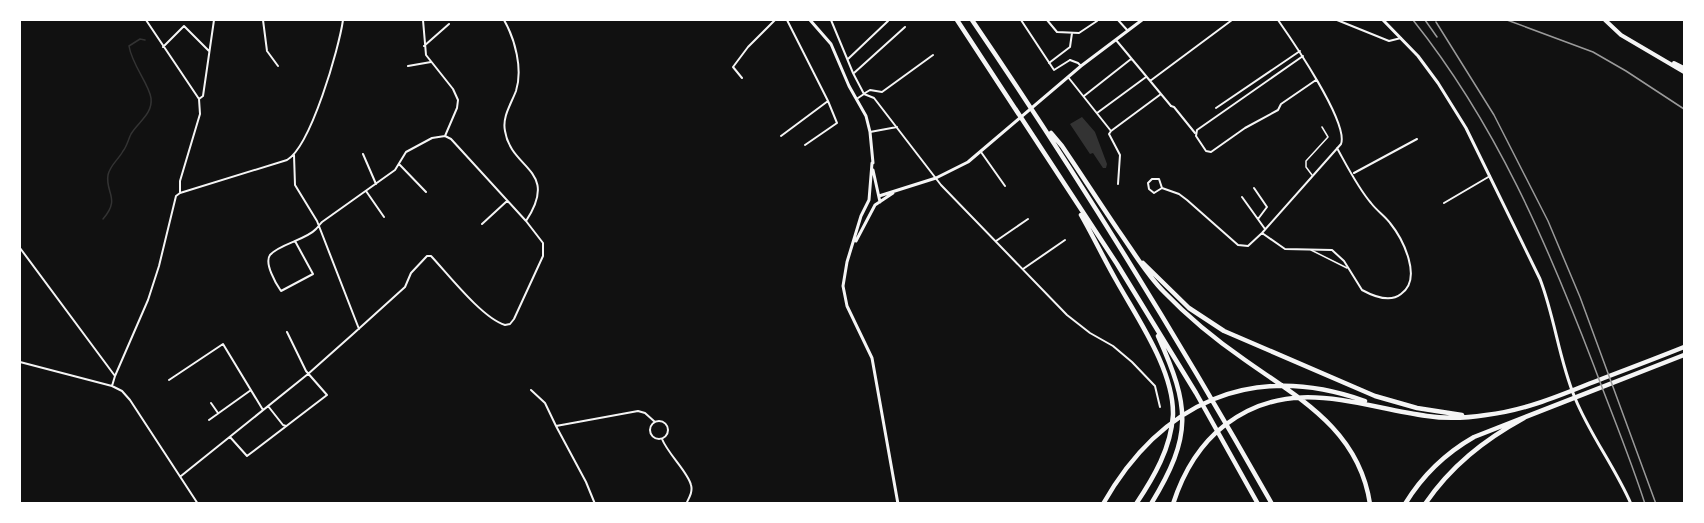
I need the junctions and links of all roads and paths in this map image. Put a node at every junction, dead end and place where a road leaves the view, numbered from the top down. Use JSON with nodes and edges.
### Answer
{"nodes":[{"id":1,"x":146,"y":20,"type":"edge"},
{"id":2,"x":214,"y":20,"type":"edge"},
{"id":3,"x":263,"y":20,"type":"edge"},
{"id":4,"x":343,"y":20,"type":"edge"},
{"id":5,"x":423,"y":20,"type":"edge"},
{"id":6,"x":504,"y":20,"type":"edge"},
{"id":7,"x":775,"y":20,"type":"edge"},
{"id":8,"x":787,"y":20,"type":"edge"},
{"id":9,"x":810,"y":20,"type":"edge"},
{"id":10,"x":831,"y":20,"type":"edge"},
{"id":11,"x":957,"y":20,"type":"edge"},
{"id":12,"x":972,"y":20,"type":"edge"},
{"id":13,"x":1028,"y":20,"type":"edge"},
{"id":14,"x":1047,"y":20,"type":"edge"},
{"id":15,"x":1118,"y":20,"type":"edge"},
{"id":16,"x":1142,"y":20,"type":"edge"},
{"id":17,"x":1232,"y":20,"type":"edge"},
{"id":18,"x":1278,"y":20,"type":"edge"},
{"id":19,"x":1337,"y":20,"type":"edge"},
{"id":20,"x":1383,"y":20,"type":"edge"},
{"id":21,"x":1605,"y":20,"type":"edge"},
{"id":22,"x":888,"y":21,"type":"edge"},
{"id":23,"x":1022,"y":21,"type":"edge"},
{"id":24,"x":1097,"y":21,"type":"edge"},
{"id":25,"x":449,"y":24,"type":"dead end"},
{"id":26,"x":905,"y":27,"type":"dead end"},
{"id":27,"x":1128,"y":31,"type":"junction"},
{"id":28,"x":1072,"y":33,"type":"junction"},
{"id":29,"x":1401,"y":38,"type":"junction"},
{"id":30,"x":1116,"y":40,"type":"junction"},
{"id":31,"x":424,"y":46,"type":"junction"},
{"id":32,"x":163,"y":47,"type":"junction"},
{"id":33,"x":209,"y":51,"type":"junction"},
{"id":34,"x":1300,"y":51,"type":"junction"},
{"id":35,"x":933,"y":55,"type":"dead end"},
{"id":36,"x":1303,"y":56,"type":"junction"},
{"id":37,"x":848,"y":59,"type":"junction"},
{"id":38,"x":1131,"y":59,"type":"junction"},
{"id":39,"x":431,"y":62,"type":"junction"},
{"id":40,"x":1049,"y":63,"type":"junction"},
{"id":41,"x":278,"y":66,"type":"dead end"},
{"id":42,"x":408,"y":66,"type":"dead end"},
{"id":43,"x":1081,"y":66,"type":"junction"},
{"id":44,"x":1684,"y":70,"type":"edge"},
{"id":45,"x":853,"y":74,"type":"junction"},
{"id":46,"x":1146,"y":76,"type":"junction"},
{"id":47,"x":1068,"y":77,"type":"junction"},
{"id":48,"x":742,"y":78,"type":"dead end"},
{"id":49,"x":1316,"y":80,"type":"junction"},
{"id":50,"x":1150,"y":81,"type":"junction"},
{"id":51,"x":204,"y":85,"type":"junction"},
{"id":52,"x":864,"y":93,"type":"junction"},
{"id":53,"x":1161,"y":94,"type":"junction"},
{"id":54,"x":197,"y":95,"type":"junction"},
{"id":55,"x":1084,"y":96,"type":"junction"},
{"id":56,"x":858,"y":98,"type":"junction"},
{"id":57,"x":199,"y":99,"type":"junction"},
{"id":58,"x":828,"y":101,"type":"junction"},
{"id":59,"x":1216,"y":108,"type":"dead end"},
{"id":60,"x":1097,"y":113,"type":"junction"},
{"id":61,"x":1042,"y":123,"type":"junction"},
{"id":62,"x":898,"y":127,"type":"junction"},
{"id":63,"x":1322,"y":127,"type":"dead end"},
{"id":64,"x":1111,"y":131,"type":"junction"},
{"id":65,"x":870,"y":132,"type":"junction"},
{"id":66,"x":1195,"y":133,"type":"junction"},
{"id":67,"x":445,"y":136,"type":"junction"},
{"id":68,"x":781,"y":136,"type":"dead end"},
{"id":69,"x":1417,"y":139,"type":"dead end"},
{"id":70,"x":805,"y":145,"type":"dead end"},
{"id":71,"x":1337,"y":148,"type":"junction"},
{"id":72,"x":981,"y":152,"type":"junction"},
{"id":73,"x":363,"y":154,"type":"dead end"},
{"id":74,"x":294,"y":155,"type":"junction"},
{"id":75,"x":872,"y":163,"type":"junction"},
{"id":76,"x":399,"y":164,"type":"junction"},
{"id":77,"x":1352,"y":174,"type":"junction"},
{"id":78,"x":1313,"y":175,"type":"junction"},
{"id":79,"x":1490,"y":176,"type":"junction"},
{"id":80,"x":936,"y":178,"type":"junction"},
{"id":81,"x":376,"y":184,"type":"junction"},
{"id":82,"x":1118,"y":184,"type":"dead end"},
{"id":83,"x":1005,"y":186,"type":"dead end"},
{"id":84,"x":1162,"y":188,"type":"junction"},
{"id":85,"x":1254,"y":188,"type":"dead end"},
{"id":86,"x":366,"y":191,"type":"junction"},
{"id":87,"x":1069,"y":191,"type":"junction"},
{"id":88,"x":426,"y":192,"type":"dead end"},
{"id":89,"x":896,"y":192,"type":"junction"},
{"id":90,"x":180,"y":193,"type":"junction"},
{"id":91,"x":879,"y":195,"type":"junction"},
{"id":92,"x":1242,"y":197,"type":"dead end"},
{"id":93,"x":869,"y":199,"type":"junction"},
{"id":94,"x":507,"y":201,"type":"junction"},
{"id":95,"x":880,"y":202,"type":"junction"},
{"id":96,"x":1444,"y":203,"type":"dead end"},
{"id":97,"x":875,"y":205,"type":"junction"},
{"id":98,"x":384,"y":217,"type":"dead end"},
{"id":99,"x":1028,"y":219,"type":"dead end"},
{"id":100,"x":1258,"y":219,"type":"junction"},
{"id":101,"x":526,"y":221,"type":"junction"},
{"id":102,"x":482,"y":224,"type":"dead end"},
{"id":103,"x":318,"y":226,"type":"junction"},
{"id":104,"x":1265,"y":230,"type":"junction"},
{"id":105,"x":1262,"y":233,"type":"junction"},
{"id":106,"x":1065,"y":240,"type":"dead end"},
{"id":107,"x":295,"y":241,"type":"junction"},
{"id":108,"x":996,"y":241,"type":"junction"},
{"id":109,"x":853,"y":245,"type":"junction"},
{"id":110,"x":20,"y":248,"type":"edge"},
{"id":111,"x":1310,"y":250,"type":"junction"},
{"id":112,"x":1138,"y":260,"type":"junction"},
{"id":113,"x":1022,"y":269,"type":"junction"},
{"id":114,"x":1348,"y":269,"type":"junction"},
{"id":115,"x":1149,"y":317,"type":"junction"},
{"id":116,"x":359,"y":328,"type":"junction"},
{"id":117,"x":287,"y":332,"type":"dead end"},
{"id":118,"x":1684,"y":347,"type":"edge"},
{"id":119,"x":1684,"y":355,"type":"edge"},
{"id":120,"x":20,"y":362,"type":"edge"},
{"id":121,"x":308,"y":374,"type":"junction"},
{"id":122,"x":115,"y":376,"type":"junction"},
{"id":123,"x":169,"y":380,"type":"dead end"},
{"id":124,"x":112,"y":386,"type":"junction"},
{"id":125,"x":251,"y":390,"type":"junction"},
{"id":126,"x":531,"y":390,"type":"dead end"},
{"id":127,"x":211,"y":403,"type":"dead end"},
{"id":128,"x":268,"y":406,"type":"junction"},
{"id":129,"x":1379,"y":406,"type":"junction"},
{"id":130,"x":1160,"y":407,"type":"dead end"},
{"id":131,"x":263,"y":410,"type":"junction"},
{"id":132,"x":1541,"y":410,"type":"junction"},
{"id":133,"x":219,"y":413,"type":"junction"},
{"id":134,"x":1475,"y":417,"type":"junction"},
{"id":135,"x":210,"y":420,"type":"dead end"},
{"id":136,"x":655,"y":423,"type":"junction"},
{"id":137,"x":287,"y":426,"type":"junction"},
{"id":138,"x":556,"y":426,"type":"junction"},
{"id":139,"x":230,"y":436,"type":"junction"},
{"id":140,"x":662,"y":439,"type":"junction"},
{"id":141,"x":181,"y":476,"type":"junction"},
{"id":142,"x":198,"y":504,"type":"edge"},
{"id":143,"x":595,"y":504,"type":"edge"},
{"id":144,"x":686,"y":504,"type":"edge"},
{"id":145,"x":898,"y":504,"type":"edge"},
{"id":146,"x":1103,"y":504,"type":"edge"},
{"id":147,"x":1136,"y":504,"type":"edge"},
{"id":148,"x":1151,"y":504,"type":"edge"},
{"id":149,"x":1173,"y":504,"type":"edge"},
{"id":150,"x":1258,"y":504,"type":"edge"},
{"id":151,"x":1272,"y":504,"type":"edge"},
{"id":152,"x":1370,"y":504,"type":"edge"},
{"id":153,"x":1405,"y":504,"type":"edge"},
{"id":154,"x":1425,"y":504,"type":"edge"},
{"id":155,"x":1631,"y":504,"type":"edge"}],
"edges":[{"from":1,"to":32,"type":"street"},
{"from":2,"to":33,"type":"street"},
{"from":3,"to":41,"type":"street"},
{"from":4,"to":74,"type":"street"},
{"from":5,"to":31,"type":"street"},
{"from":6,"to":101,"type":"street"},
{"from":7,"to":48,"type":"street"},
{"from":8,"to":58,"type":"street"},
{"from":9,"to":56,"type":"street"},
{"from":10,"to":37,"type":"street"},
{"from":11,"to":87,"type":"highway"},
{"from":12,"to":61,"type":"highway"},
{"from":13,"to":23,"type":"street"},
{"from":14,"to":28,"type":"street"},
{"from":15,"to":27,"type":"street"},
{"from":16,"to":27,"type":"street"},
{"from":17,"to":50,"type":"street"},
{"from":18,"to":34,"type":"street"},
{"from":19,"to":29,"type":"street"},
{"from":20,"to":29,"type":"street"},
{"from":21,"to":44,"type":"main road"},
{"from":22,"to":37,"type":"street"},
{"from":23,"to":40,"type":"street"},
{"from":24,"to":28,"type":"street"},
{"from":25,"to":31,"type":"street"},
{"from":26,"to":45,"type":"street"},
{"from":27,"to":30,"type":"street"},
{"from":28,"to":40,"type":"street"},
{"from":29,"to":79,"type":"street"},
{"from":30,"to":38,"type":"street"},
{"from":30,"to":43,"type":"street"},
{"from":31,"to":39,"type":"street"},
{"from":32,"to":33,"type":"street"},
{"from":32,"to":54,"type":"street"},
{"from":33,"to":51,"type":"street"},
{"from":34,"to":36,"type":"street"},
{"from":34,"to":59,"type":"street"},
{"from":35,"to":52,"type":"street"},
{"from":36,"to":49,"type":"street"},
{"from":36,"to":66,"type":"street"},
{"from":37,"to":45,"type":"street"},
{"from":38,"to":46,"type":"street"},
{"from":38,"to":55,"type":"street"},
{"from":39,"to":42,"type":"street"},
{"from":39,"to":67,"type":"street"},
{"from":40,"to":43,"type":"street"},
{"from":43,"to":47,"type":"street"},
{"from":45,"to":52,"type":"street"},
{"from":46,"to":50,"type":"street"},
{"from":46,"to":60,"type":"street"},
{"from":47,"to":55,"type":"street"},
{"from":47,"to":72,"type":"street"},
{"from":49,"to":66,"type":"street"},
{"from":49,"to":71,"type":"street"},
{"from":50,"to":53,"type":"street"},
{"from":51,"to":54,"type":"street"},
{"from":51,"to":57,"type":"street"},
{"from":52,"to":56,"type":"street"},
{"from":52,"to":62,"type":"street"},
{"from":53,"to":64,"type":"street"},
{"from":53,"to":66,"type":"street"},
{"from":54,"to":57,"type":"street"},
{"from":55,"to":60,"type":"street"},
{"from":56,"to":65,"type":"street"},
{"from":57,"to":90,"type":"street"},
{"from":58,"to":68,"type":"street"},
{"from":58,"to":70,"type":"street"},
{"from":60,"to":64,"type":"street"},
{"from":61,"to":112,"type":"highway"},
{"from":61,"to":151,"type":"highway"},
{"from":62,"to":65,"type":"street"},
{"from":62,"to":80,"type":"street"},
{"from":63,"to":78,"type":"lane"},
{"from":64,"to":82,"type":"street"},
{"from":65,"to":75,"type":"street"},
{"from":67,"to":76,"type":"street"},
{"from":67,"to":94,"type":"street"},
{"from":69,"to":77,"type":"street"},
{"from":71,"to":77,"type":"street"},
{"from":71,"to":78,"type":"street"},
{"from":72,"to":80,"type":"street"},
{"from":72,"to":83,"type":"street"},
{"from":73,"to":81,"type":"street"},
{"from":74,"to":90,"type":"street"},
{"from":74,"to":103,"type":"street"},
{"from":75,"to":91,"type":"street"},
{"from":75,"to":93,"type":"street"},
{"from":76,"to":81,"type":"street"},
{"from":76,"to":88,"type":"street"},
{"from":77,"to":114,"type":"street"},
{"from":78,"to":104,"type":"street"},
{"from":79,"to":96,"type":"street"},
{"from":79,"to":155,"type":"street"},
{"from":80,"to":89,"type":"street"},
{"from":80,"to":108,"type":"street"},
{"from":81,"to":86,"type":"street"},
{"from":84,"to":84,"type":"street"},
{"from":84,"to":105,"type":"street"},
{"from":85,"to":100,"type":"street"},
{"from":86,"to":98,"type":"street"},
{"from":86,"to":103,"type":"street"},
{"from":87,"to":115,"type":"highway"},
{"from":87,"to":147,"type":"highway"},
{"from":89,"to":91,"type":"street"},
{"from":89,"to":95,"type":"street"},
{"from":90,"to":122,"type":"street"},
{"from":91,"to":93,"type":"street"},
{"from":91,"to":95,"type":"street"},
{"from":92,"to":100,"type":"street"},
{"from":93,"to":97,"type":"street"},
{"from":93,"to":109,"type":"street"},
{"from":94,"to":101,"type":"street"},
{"from":94,"to":102,"type":"street"},
{"from":95,"to":97,"type":"street"},
{"from":97,"to":109,"type":"street"},
{"from":99,"to":108,"type":"street"},
{"from":100,"to":104,"type":"street"},
{"from":101,"to":116,"type":"street"},
{"from":103,"to":107,"type":"street"},
{"from":103,"to":116,"type":"street"},
{"from":104,"to":105,"type":"street"},
{"from":105,"to":111,"type":"street"},
{"from":106,"to":113,"type":"street"},
{"from":107,"to":107,"type":"street"},
{"from":108,"to":113,"type":"street"},
{"from":109,"to":145,"type":"street"},
{"from":110,"to":122,"type":"street"},
{"from":111,"to":114,"type":"lane"},
{"from":111,"to":114,"type":"street"},
{"from":112,"to":134,"type":"highway"},
{"from":112,"to":152,"type":"highway"},
{"from":113,"to":130,"type":"street"},
{"from":115,"to":148,"type":"highway"},
{"from":115,"to":150,"type":"highway"},
{"from":116,"to":121,"type":"street"},
{"from":117,"to":121,"type":"street"},
{"from":118,"to":134,"type":"highway"},
{"from":119,"to":132,"type":"highway"},
{"from":120,"to":124,"type":"street"},
{"from":121,"to":128,"type":"street"},
{"from":121,"to":137,"type":"street"},
{"from":122,"to":124,"type":"street"},
{"from":123,"to":125,"type":"street"},
{"from":124,"to":141,"type":"street"},
{"from":125,"to":131,"type":"street"},
{"from":125,"to":133,"type":"street"},
{"from":126,"to":138,"type":"street"},
{"from":127,"to":133,"type":"street"},
{"from":128,"to":131,"type":"street"},
{"from":128,"to":137,"type":"street"},
{"from":129,"to":134,"type":"highway"},
{"from":129,"to":146,"type":"highway"},
{"from":129,"to":149,"type":"highway"},
{"from":131,"to":139,"type":"street"},
{"from":132,"to":153,"type":"highway"},
{"from":132,"to":154,"type":"highway"},
{"from":133,"to":135,"type":"street"},
{"from":136,"to":138,"type":"street"},
{"from":136,"to":140,"type":"street"},
{"from":136,"to":140,"type":"street"},
{"from":137,"to":139,"type":"street"},
{"from":138,"to":143,"type":"street"},
{"from":139,"to":141,"type":"street"},
{"from":140,"to":144,"type":"street"},
{"from":141,"to":142,"type":"street"}]}
